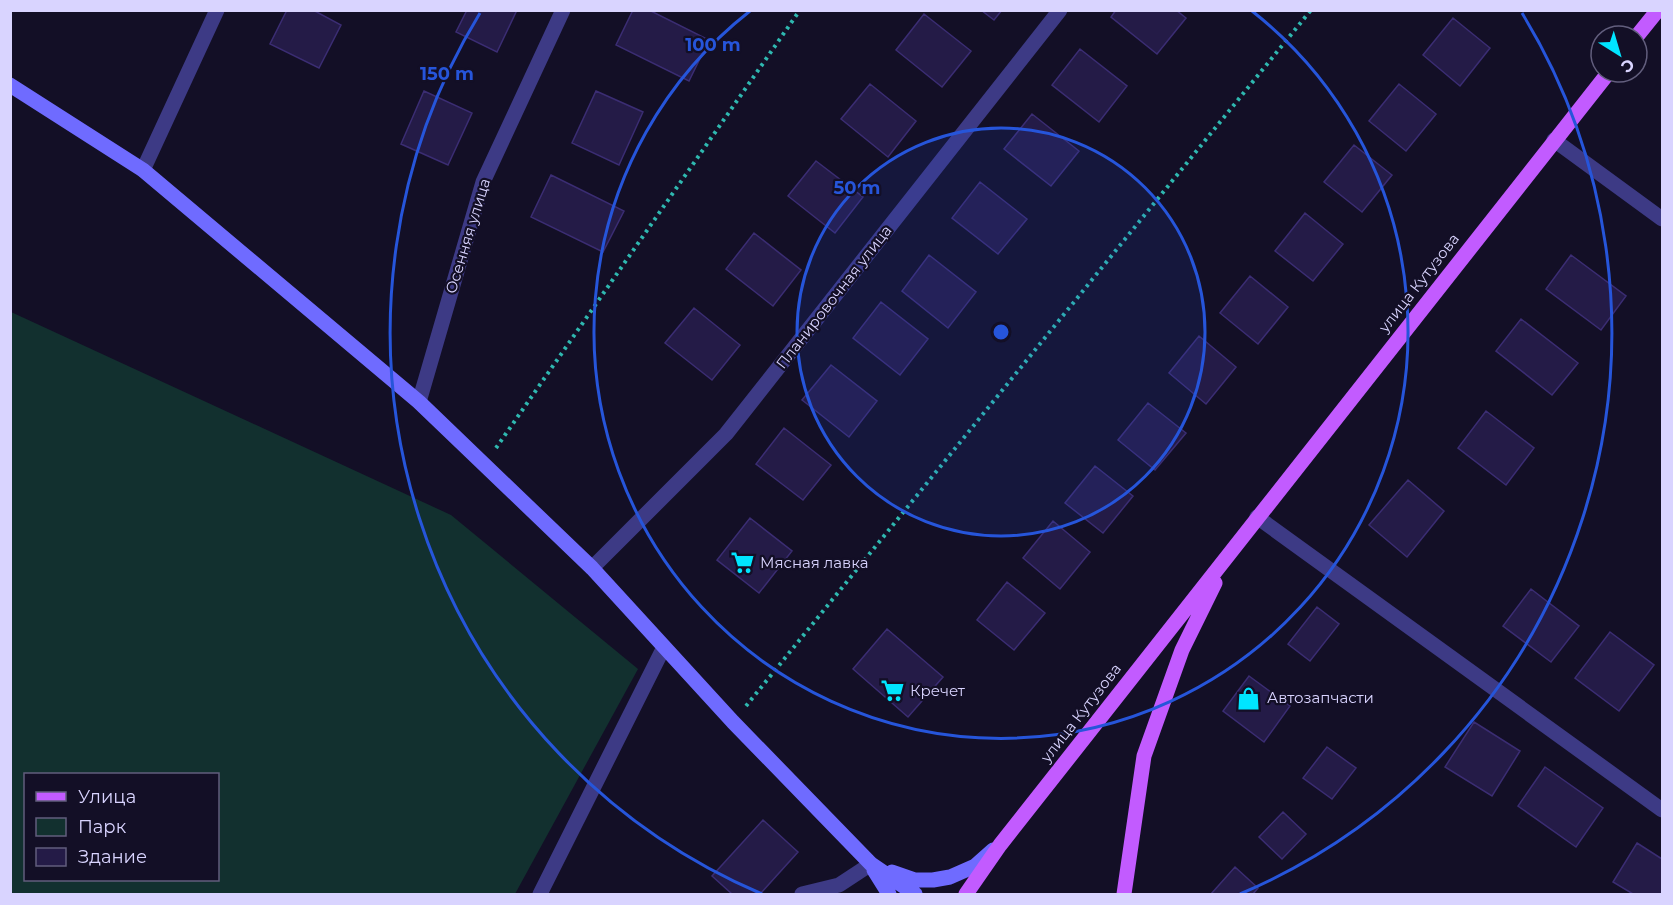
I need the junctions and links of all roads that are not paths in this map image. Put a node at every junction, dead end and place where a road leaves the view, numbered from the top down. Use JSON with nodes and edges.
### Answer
{"nodes":[{"id":1,"x":217,"y":10,"type":"edge"},
{"id":2,"x":563,"y":10,"type":"edge"},
{"id":3,"x":1060,"y":10,"type":"edge"},
{"id":4,"x":1658,"y":10,"type":"edge"},
{"id":5,"x":1647,"y":24,"type":"edge"},
{"id":6,"x":1599,"y":84,"type":"edge"},
{"id":7,"x":10,"y":85,"type":"edge"},
{"id":8,"x":1554,"y":140,"type":"junction"},
{"id":9,"x":143,"y":171,"type":"junction"},
{"id":10,"x":1662,"y":219,"type":"edge"},
{"id":11,"x":419,"y":402,"type":"junction"},
{"id":12,"x":1257,"y":517,"type":"junction"},
{"id":13,"x":1228,"y":556,"type":"junction"},
{"id":14,"x":592,"y":568,"type":"junction"},
{"id":15,"x":664,"y":647,"type":"junction"},
{"id":16,"x":1662,"y":810,"type":"edge"},
{"id":17,"x":1000,"y":844,"type":"junction"},
{"id":18,"x":871,"y":864,"type":"junction"},
{"id":19,"x":540,"y":894,"type":"edge"},
{"id":20,"x":802,"y":894,"type":"edge"},
{"id":21,"x":889,"y":894,"type":"edge"},
{"id":22,"x":915,"y":894,"type":"edge"},
{"id":23,"x":966,"y":894,"type":"edge"},
{"id":24,"x":1124,"y":894,"type":"edge"}],
"edges":[{"from":1,"to":9,"type":"street"},
{"from":2,"to":11,"type":"street","name":"Осенняя улица"},
{"from":3,"to":14,"type":"street","name":"Планировочная улица"},
{"from":4,"to":5,"type":"main road"},
{"from":6,"to":8,"type":"main road","name":"улица Кутузова"},
{"from":7,"to":9,"type":"street"},
{"from":8,"to":10,"type":"street"},
{"from":8,"to":12,"type":"main road","name":"улица Кутузова"},
{"from":9,"to":11,"type":"street"},
{"from":11,"to":14,"type":"street"},
{"from":12,"to":13,"type":"main road","name":"улица Кутузова"},
{"from":12,"to":16,"type":"street"},
{"from":13,"to":17,"type":"main road","name":"улица Кутузова"},
{"from":13,"to":24,"type":"main road","name":"улица Кутузова"},
{"from":14,"to":15,"type":"street"},
{"from":15,"to":18,"type":"street"},
{"from":15,"to":19,"type":"street"},
{"from":17,"to":18,"type":"street"},
{"from":17,"to":23,"type":"main road","name":"улица Кутузова"},
{"from":18,"to":20,"type":"street"},
{"from":18,"to":21,"type":"street"},
{"from":18,"to":22,"type":"street"}]}
